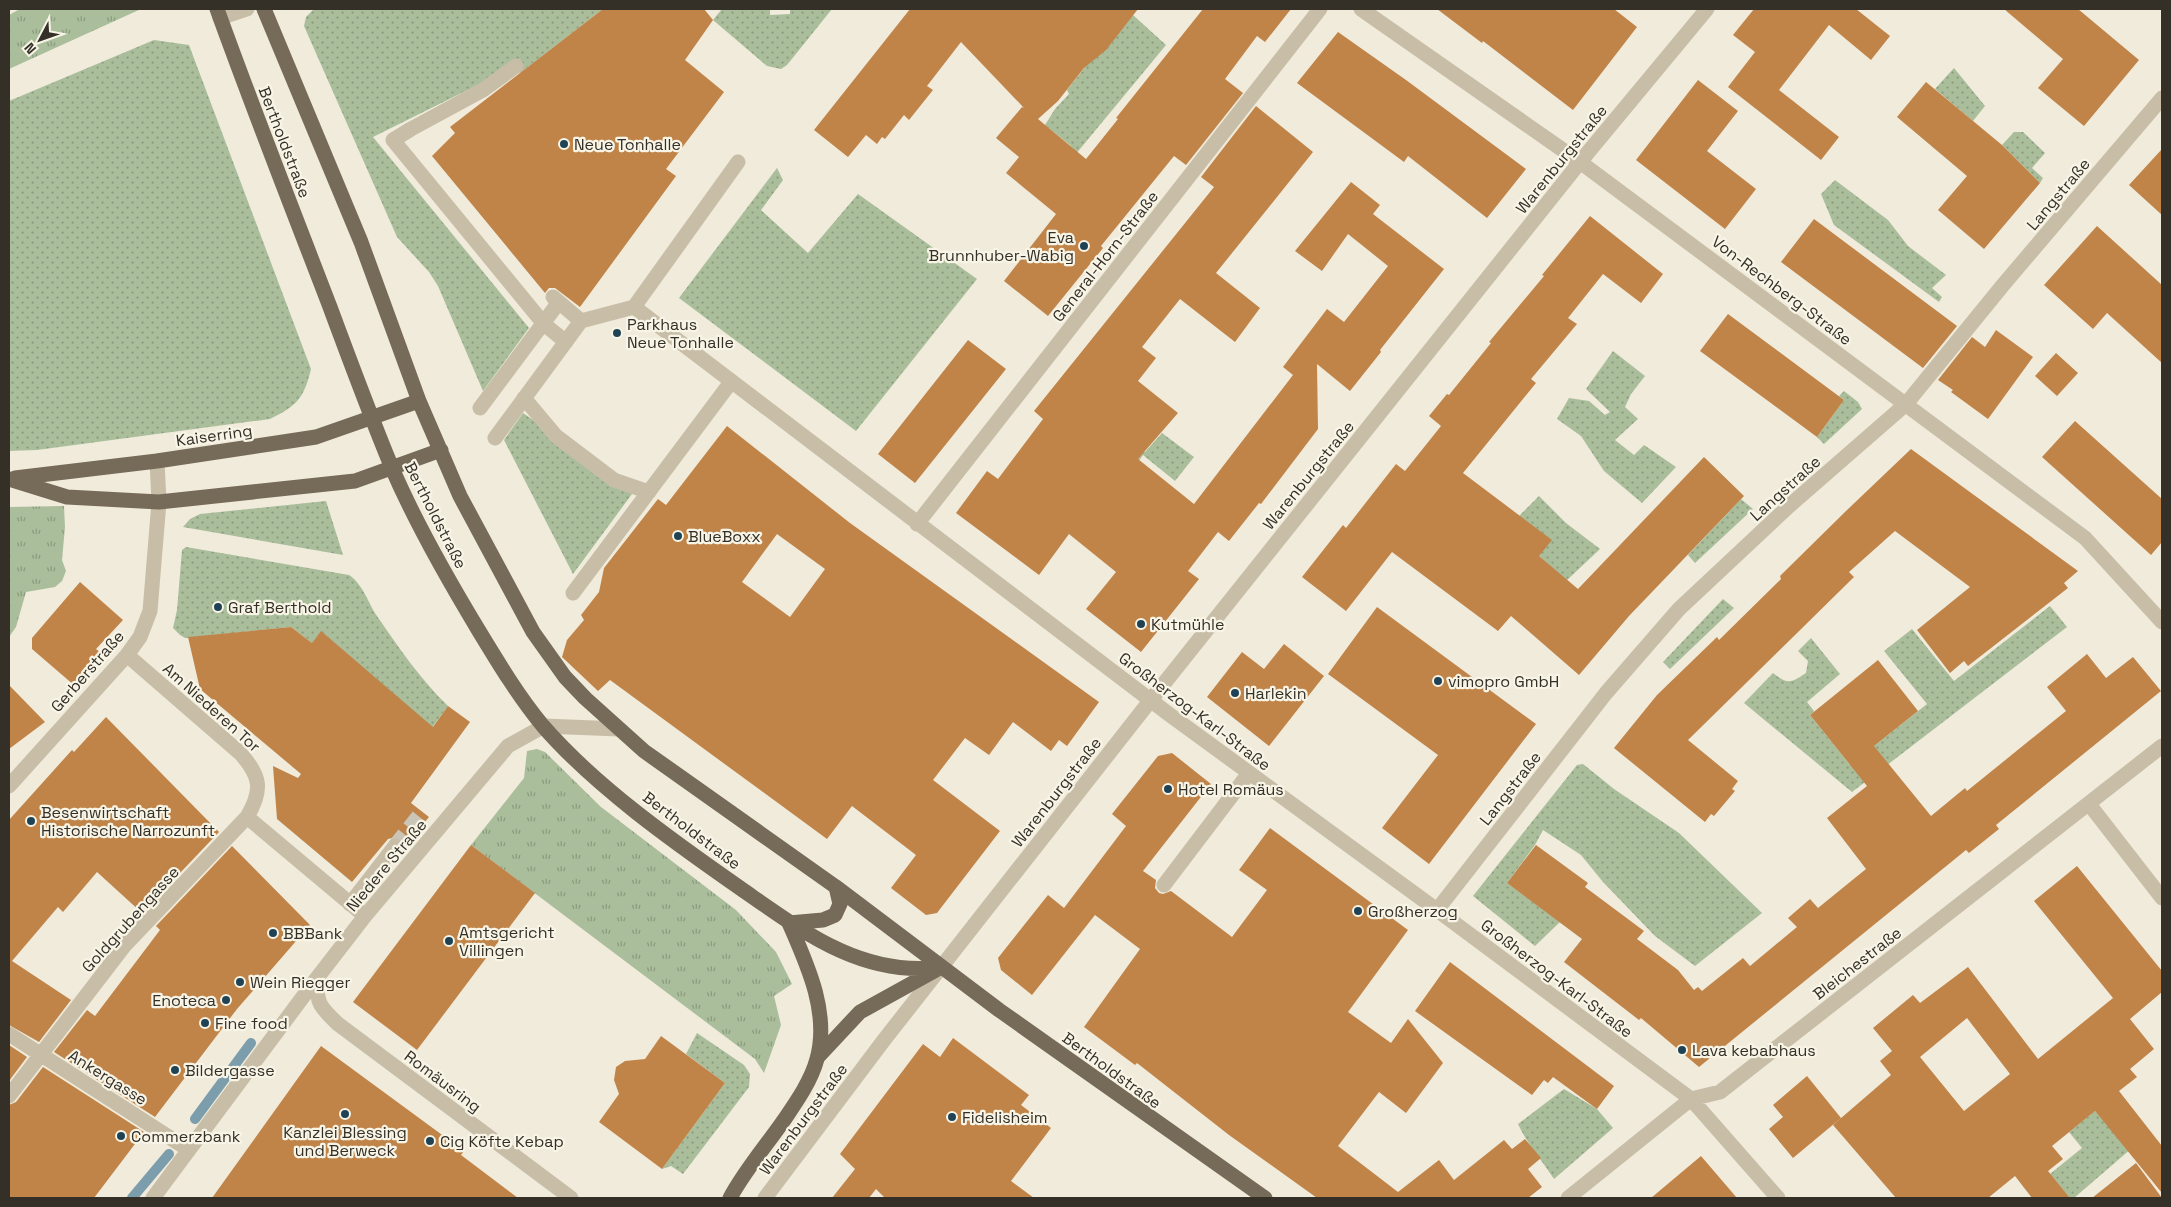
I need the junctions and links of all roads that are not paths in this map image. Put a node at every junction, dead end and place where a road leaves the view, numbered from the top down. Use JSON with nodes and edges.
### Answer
{"nodes":[{"id":1,"x":247,"y":9,"type":"edge"},
{"id":2,"x":264,"y":9,"type":"edge"},
{"id":3,"x":1320,"y":9,"type":"edge"},
{"id":4,"x":1361,"y":9,"type":"edge"},
{"id":5,"x":1707,"y":9,"type":"edge"},
{"id":6,"x":219,"y":14,"type":"edge"},
{"id":7,"x":516,"y":66,"type":"dead end"},
{"id":8,"x":2162,"y":98,"type":"edge"},
{"id":9,"x":738,"y":162,"type":"dead end"},
{"id":10,"x":1580,"y":162,"type":"junction"},
{"id":11,"x":634,"y":307,"type":"junction"},
{"id":12,"x":581,"y":321,"type":"junction"},
{"id":13,"x":544,"y":324,"type":"junction"},
{"id":14,"x":566,"y":342,"type":"junction"},
{"id":15,"x":731,"y":382,"type":"junction"},
{"id":16,"x":524,"y":398,"type":"junction"},
{"id":17,"x":419,"y":401,"type":"junction"},
{"id":18,"x":1906,"y":404,"type":"junction"},
{"id":19,"x":480,"y":408,"type":"dead end"},
{"id":20,"x":373,"y":417,"type":"junction"},
{"id":21,"x":495,"y":438,"type":"dead end"},
{"id":22,"x":441,"y":450,"type":"junction"},
{"id":23,"x":157,"y":461,"type":"junction"},
{"id":24,"x":392,"y":468,"type":"junction"},
{"id":25,"x":9,"y":479,"type":"edge"},
{"id":26,"x":649,"y":492,"type":"junction"},
{"id":27,"x":158,"y":502,"type":"junction"},
{"id":28,"x":918,"y":524,"type":"junction"},
{"id":29,"x":608,"y":547,"type":"junction"},
{"id":30,"x":604,"y":568,"type":"dead end"},
{"id":31,"x":573,"y":593,"type":"dead end"},
{"id":32,"x":2162,"y":622,"type":"edge"},
{"id":33,"x":127,"y":655,"type":"junction"},
{"id":34,"x":1150,"y":701,"type":"junction"},
{"id":35,"x":544,"y":726,"type":"junction"},
{"id":36,"x":619,"y":729,"type":"junction"},
{"id":37,"x":2162,"y":746,"type":"edge"},
{"id":38,"x":1249,"y":773,"type":"junction"},
{"id":39,"x":9,"y":786,"type":"edge"},
{"id":40,"x":2089,"y":804,"type":"junction"},
{"id":41,"x":248,"y":817,"type":"junction"},
{"id":42,"x":395,"y":846,"type":"tunnel mouth"},
{"id":43,"x":1164,"y":885,"type":"dead end"},
{"id":44,"x":836,"y":887,"type":"junction"},
{"id":45,"x":2162,"y":898,"type":"edge"},
{"id":46,"x":350,"y":904,"type":"junction"},
{"id":47,"x":1437,"y":910,"type":"junction"},
{"id":48,"x":365,"y":916,"type":"junction"},
{"id":49,"x":789,"y":923,"type":"junction"},
{"id":50,"x":942,"y":967,"type":"junction"},
{"id":51,"x":317,"y":978,"type":"junction"},
{"id":52,"x":816,"y":996,"type":"joint"},
{"id":53,"x":9,"y":1034,"type":"edge"},
{"id":54,"x":40,"y":1055,"type":"junction"},
{"id":55,"x":817,"y":1058,"type":"junction"},
{"id":56,"x":9,"y":1096,"type":"edge"},
{"id":57,"x":1691,"y":1099,"type":"junction"},
{"id":58,"x":189,"y":1150,"type":"junction"},
{"id":59,"x":153,"y":1198,"type":"edge"},
{"id":60,"x":571,"y":1198,"type":"edge"},
{"id":61,"x":730,"y":1198,"type":"edge"},
{"id":62,"x":765,"y":1198,"type":"edge"},
{"id":63,"x":1265,"y":1198,"type":"edge"},
{"id":64,"x":1568,"y":1198,"type":"edge"},
{"id":65,"x":1778,"y":1198,"type":"edge"}],
"edges":[{"from":1,"to":6,"type":"street"},
{"from":2,"to":17,"type":"main road","name":"Bertholdstraße"},
{"from":3,"to":28,"type":"street","name":"General-Horn-Straße"},
{"from":4,"to":10,"type":"street","name":"Von-Rechberg-Straße"},
{"from":5,"to":10,"type":"street","name":"Warenburgstraße"},
{"from":6,"to":20,"type":"main road","name":"Bertholdstraße"},
{"from":7,"to":13,"type":"street"},
{"from":8,"to":18,"type":"street","name":"Langstraße"},
{"from":9,"to":11,"type":"street"},
{"from":10,"to":18,"type":"street","name":"Von-Rechberg-Straße"},
{"from":10,"to":34,"type":"street","name":"Warenburgstraße"},
{"from":11,"to":12,"type":"street"},
{"from":11,"to":15,"type":"street","name":"Großherzog-Karl-Straße"},
{"from":12,"to":13,"type":"street"},
{"from":12,"to":14,"type":"street"},
{"from":13,"to":14,"type":"street"},
{"from":13,"to":19,"type":"street"},
{"from":14,"to":16,"type":"street"},
{"from":15,"to":26,"type":"street"},
{"from":15,"to":28,"type":"street","name":"Großherzog-Karl-Straße"},
{"from":16,"to":21,"type":"street"},
{"from":16,"to":26,"type":"street"},
{"from":17,"to":20,"type":"main road","name":"Kaiserring"},
{"from":17,"to":22,"type":"main road","name":"Bertholdstraße"},
{"from":18,"to":32,"type":"street","name":"Von-Rechberg-Straße"},
{"from":18,"to":47,"type":"street","name":"Langstraße"},
{"from":20,"to":23,"type":"main road","name":"Kaiserring"},
{"from":20,"to":24,"type":"main road","name":"Bertholdstraße"},
{"from":22,"to":24,"type":"main road"},
{"from":22,"to":36,"type":"main road","name":"Bertholdstraße"},
{"from":23,"to":25,"type":"main road","name":"Kaiserring"},
{"from":23,"to":27,"type":"street","name":"Gerberstraße"},
{"from":24,"to":27,"type":"main road"},
{"from":24,"to":35,"type":"main road","name":"Bertholdstraße"},
{"from":25,"to":27,"type":"main road"},
{"from":26,"to":29,"type":"street"},
{"from":27,"to":33,"type":"street","name":"Gerberstraße"},
{"from":28,"to":34,"type":"street","name":"Großherzog-Karl-Straße"},
{"from":29,"to":30,"type":"street"},
{"from":29,"to":31,"type":"street"},
{"from":33,"to":39,"type":"street","name":"Gerberstraße"},
{"from":33,"to":41,"type":"street","name":"Am Niederen Tor"},
{"from":34,"to":38,"type":"street","name":"Großherzog-Karl-Straße"},
{"from":34,"to":50,"type":"street","name":"Warenburgstraße"},
{"from":35,"to":36,"type":"street"},
{"from":35,"to":48,"type":"street","name":"Niedere Straße"},
{"from":35,"to":49,"type":"main road","name":"Bertholdstraße"},
{"from":36,"to":44,"type":"main road","name":"Bertholdstraße"},
{"from":37,"to":40,"type":"street","name":"Bleichestraße"},
{"from":38,"to":43,"type":"street"},
{"from":38,"to":47,"type":"street","name":"Großherzog-Karl-Straße"},
{"from":40,"to":45,"type":"street"},
{"from":40,"to":57,"type":"street","name":"Bleichestraße"},
{"from":41,"to":46,"type":"street"},
{"from":41,"to":54,"type":"street","name":"Goldgrubengasse"},
{"from":42,"to":46,"type":"street","name":"Niedere Straße"},
{"from":44,"to":49,"type":"main road"},
{"from":44,"to":50,"type":"main road","name":"Bertholdstraße"},
{"from":46,"to":48,"type":"street"},
{"from":47,"to":57,"type":"street","name":"Großherzog-Karl-Straße"},
{"from":48,"to":51,"type":"street","name":"Niedere Straße"},
{"from":49,"to":50,"type":"main road","name":"Bertholdstraße"},
{"from":49,"to":52,"type":"main road","name":"Bertholdstraße"},
{"from":50,"to":55,"type":"main road","name":"Warenburgstraße"},
{"from":50,"to":62,"type":"street","name":"Warenburgstraße"},
{"from":50,"to":63,"type":"main road","name":"Bertholdstraße"},
{"from":51,"to":58,"type":"street","name":"Niedere Straße"},
{"from":51,"to":60,"type":"street","name":"Romäusring"},
{"from":52,"to":55,"type":"main road","name":"Warenburgstraße"},
{"from":53,"to":54,"type":"street","name":"Ankergasse"},
{"from":54,"to":56,"type":"street","name":"Goldgrubengasse"},
{"from":54,"to":58,"type":"street","name":"Ankergasse"},
{"from":55,"to":61,"type":"main road","name":"Warenburgstraße"},
{"from":57,"to":64,"type":"street","name":"Bleichestraße"},
{"from":57,"to":65,"type":"street","name":"Großherzog-Karl-Straße"},
{"from":58,"to":59,"type":"street","name":"Niedere Straße"}]}
